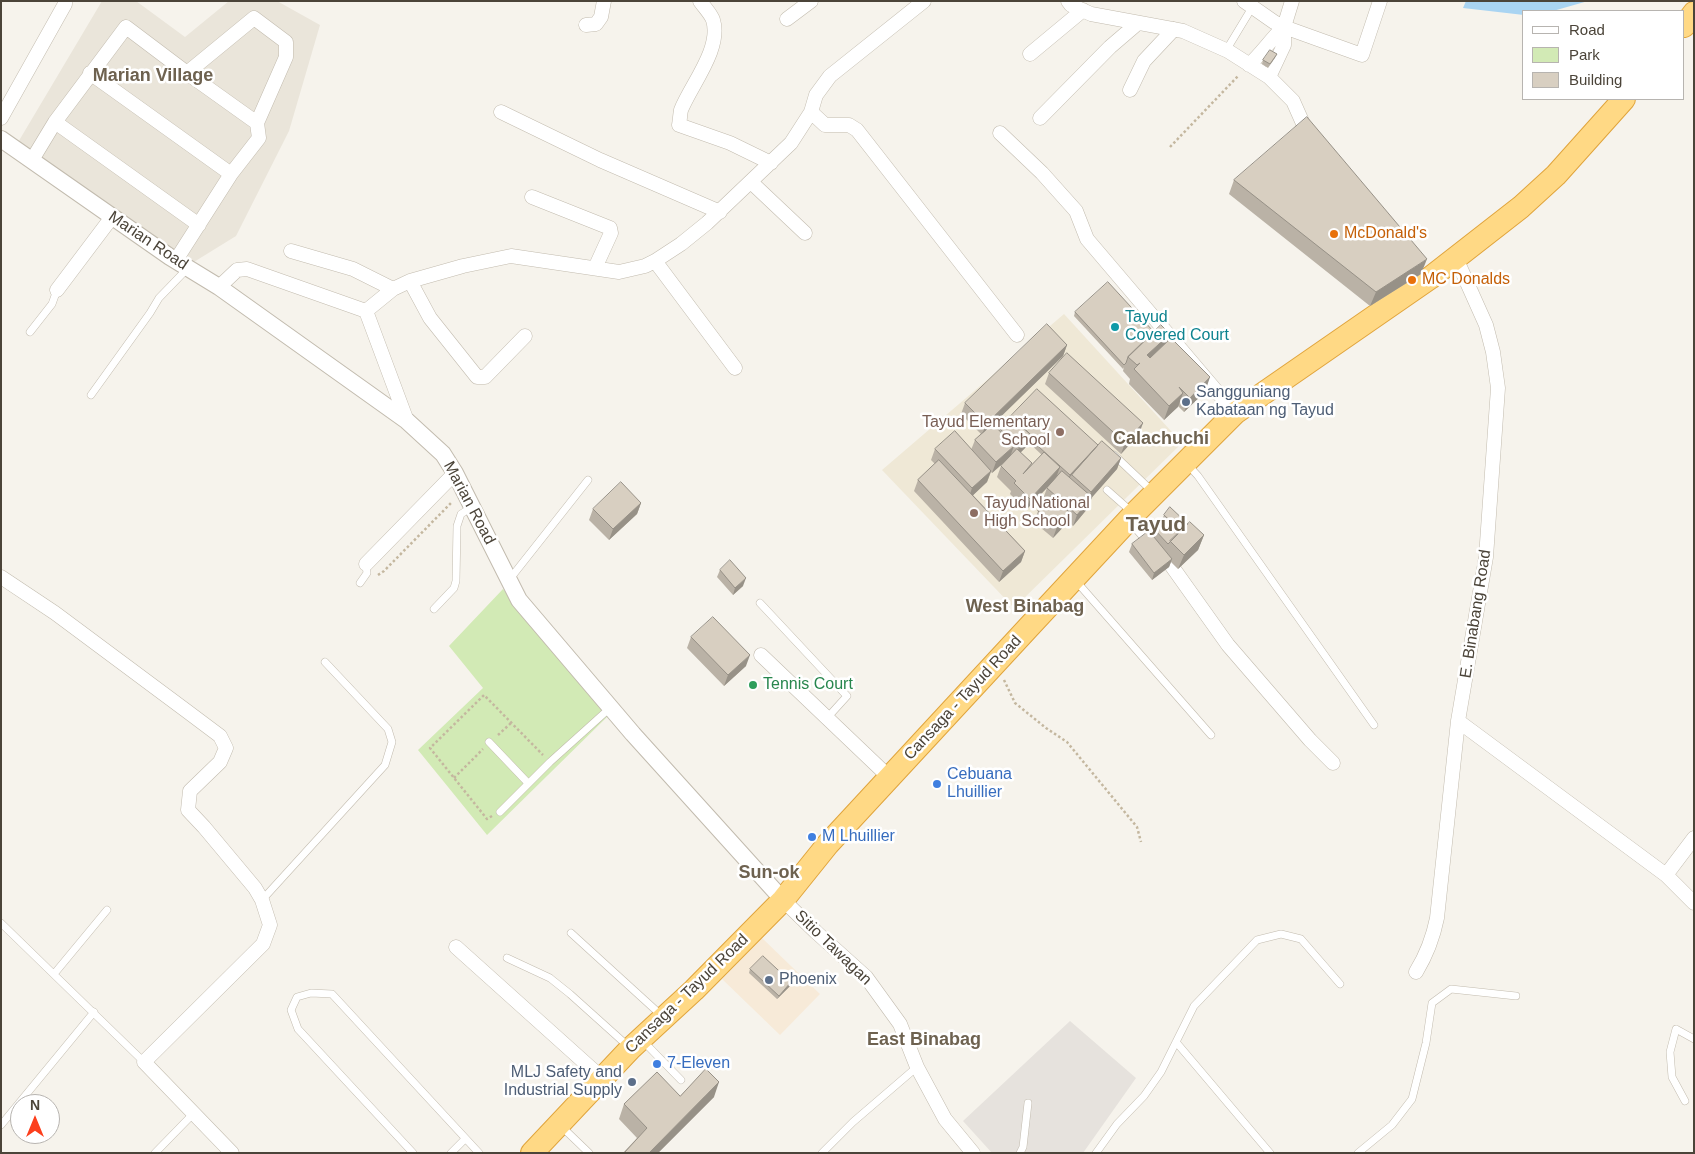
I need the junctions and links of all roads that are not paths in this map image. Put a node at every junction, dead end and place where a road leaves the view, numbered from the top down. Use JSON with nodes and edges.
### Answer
{"nodes":[{"id":1,"x":65,"y":1,"type":"edge"},
{"id":2,"x":604,"y":1,"type":"edge"},
{"id":3,"x":700,"y":1,"type":"edge"},
{"id":4,"x":811,"y":1,"type":"edge"},
{"id":5,"x":924,"y":1,"type":"edge"},
{"id":6,"x":1068,"y":1,"type":"edge"},
{"id":7,"x":1292,"y":1,"type":"edge"},
{"id":8,"x":1380,"y":1,"type":"edge"},
{"id":9,"x":1249,"y":4,"type":"edge"},
{"id":10,"x":1083,"y":10,"type":"junction"},
{"id":11,"x":1694,"y":14,"type":"edge"},
{"id":12,"x":787,"y":19,"type":"dead end"},
{"id":13,"x":1138,"y":23,"type":"junction"},
{"id":14,"x":586,"y":25,"type":"dead end"},
{"id":15,"x":1685,"y":25,"type":"edge"},
{"id":16,"x":1284,"y":27,"type":"junction"},
{"id":17,"x":1174,"y":29,"type":"junction"},
{"id":18,"x":1228,"y":51,"type":"junction"},
{"id":19,"x":1030,"y":54,"type":"dead end"},
{"id":20,"x":1249,"y":65,"type":"junction"},
{"id":21,"x":90,"y":73,"type":"junction"},
{"id":22,"x":187,"y":73,"type":"junction"},
{"id":23,"x":1269,"y":77,"type":"junction"},
{"id":24,"x":1130,"y":90,"type":"dead end"},
{"id":25,"x":1623,"y":100,"type":"edge"},
{"id":26,"x":501,"y":112,"type":"dead end"},
{"id":27,"x":811,"y":112,"type":"junction"},
{"id":28,"x":1,"y":118,"type":"edge"},
{"id":29,"x":1040,"y":118,"type":"dead end"},
{"id":30,"x":55,"y":122,"type":"junction"},
{"id":31,"x":257,"y":123,"type":"junction"},
{"id":32,"x":1000,"y":133,"type":"dead end"},
{"id":33,"x":1,"y":139,"type":"edge"},
{"id":34,"x":1314,"y":144,"type":"edge"},
{"id":35,"x":32,"y":160,"type":"junction"},
{"id":36,"x":771,"y":163,"type":"junction"},
{"id":37,"x":231,"y":174,"type":"junction"},
{"id":38,"x":751,"y":182,"type":"junction"},
{"id":39,"x":532,"y":197,"type":"dead end"},
{"id":40,"x":720,"y":212,"type":"junction"},
{"id":41,"x":112,"y":217,"type":"junction"},
{"id":42,"x":199,"y":225,"type":"junction"},
{"id":43,"x":805,"y":233,"type":"dead end"},
{"id":44,"x":292,"y":250,"type":"dead end"},
{"id":45,"x":1456,"y":258,"type":"junction"},
{"id":46,"x":655,"y":261,"type":"junction"},
{"id":47,"x":182,"y":264,"type":"junction"},
{"id":48,"x":595,"y":268,"type":"junction"},
{"id":49,"x":410,"y":281,"type":"junction"},
{"id":50,"x":219,"y":287,"type":"junction"},
{"id":51,"x":393,"y":288,"type":"junction"},
{"id":52,"x":57,"y":290,"type":"joint"},
{"id":53,"x":366,"y":311,"type":"junction"},
{"id":54,"x":30,"y":332,"type":"dead end"},
{"id":55,"x":1017,"y":335,"type":"dead end"},
{"id":56,"x":525,"y":336,"type":"dead end"},
{"id":57,"x":735,"y":368,"type":"dead end"},
{"id":58,"x":91,"y":395,"type":"dead end"},
{"id":59,"x":1235,"y":413,"type":"junction"},
{"id":60,"x":407,"y":421,"type":"junction"},
{"id":61,"x":1106,"y":448,"type":"edge"},
{"id":62,"x":1186,"y":462,"type":"junction"},
{"id":63,"x":455,"y":473,"type":"junction"},
{"id":64,"x":588,"y":480,"type":"dead end"},
{"id":65,"x":1107,"y":490,"type":"dead end"},
{"id":66,"x":1155,"y":494,"type":"junction"},
{"id":67,"x":472,"y":506,"type":"junction"},
{"id":68,"x":1133,"y":516,"type":"junction"},
{"id":69,"x":366,"y":568,"type":"joint"},
{"id":70,"x":1,"y":577,"type":"edge"},
{"id":71,"x":1074,"y":579,"type":"junction"},
{"id":72,"x":509,"y":580,"type":"junction"},
{"id":73,"x":360,"y":583,"type":"dead end"},
{"id":74,"x":760,"y":603,"type":"dead end"},
{"id":75,"x":434,"y":609,"type":"dead end"},
{"id":76,"x":761,"y":655,"type":"dead end"},
{"id":77,"x":325,"y":662,"type":"dead end"},
{"id":78,"x":610,"y":708,"type":"junction"},
{"id":79,"x":828,"y":718,"type":"junction"},
{"id":80,"x":1458,"y":721,"type":"junction"},
{"id":81,"x":1374,"y":725,"type":"dead end"},
{"id":82,"x":1211,"y":736,"type":"dead end"},
{"id":83,"x":489,"y":742,"type":"dead end"},
{"id":84,"x":1333,"y":763,"type":"dead end"},
{"id":85,"x":889,"y":778,"type":"junction"},
{"id":86,"x":528,"y":783,"type":"junction"},
{"id":87,"x":500,"y":812,"type":"dead end"},
{"id":88,"x":1694,"y":838,"type":"edge"},
{"id":89,"x":1666,"y":875,"type":"junction"},
{"id":90,"x":262,"y":900,"type":"junction"},
{"id":91,"x":783,"y":900,"type":"junction"},
{"id":92,"x":1694,"y":903,"type":"edge"},
{"id":93,"x":107,"y":910,"type":"dead end"},
{"id":94,"x":1,"y":923,"type":"edge"},
{"id":95,"x":571,"y":933,"type":"dead end"},
{"id":96,"x":456,"y":947,"type":"dead end"},
{"id":97,"x":507,"y":958,"type":"dead end"},
{"id":98,"x":1416,"y":972,"type":"dead end"},
{"id":99,"x":54,"y":974,"type":"junction"},
{"id":100,"x":1340,"y":984,"type":"dead end"},
{"id":101,"x":1516,"y":996,"type":"dead end"},
{"id":102,"x":94,"y":1012,"type":"junction"},
{"id":103,"x":664,"y":1018,"type":"junction"},
{"id":104,"x":1694,"y":1038,"type":"edge"},
{"id":105,"x":1176,"y":1042,"type":"junction"},
{"id":106,"x":636,"y":1044,"type":"junction"},
{"id":107,"x":144,"y":1062,"type":"junction"},
{"id":108,"x":917,"y":1067,"type":"junction"},
{"id":109,"x":603,"y":1079,"type":"junction"},
{"id":110,"x":681,"y":1080,"type":"dead end"},
{"id":111,"x":1685,"y":1100,"type":"dead end"},
{"id":112,"x":1028,"y":1102,"type":"dead end"},
{"id":113,"x":194,"y":1113,"type":"junction"},
{"id":114,"x":560,"y":1124,"type":"junction"},
{"id":115,"x":1,"y":1125,"type":"edge"},
{"id":116,"x":465,"y":1139,"type":"junction"},
{"id":117,"x":156,"y":1153,"type":"edge"},
{"id":118,"x":232,"y":1153,"type":"edge"},
{"id":119,"x":413,"y":1153,"type":"edge"},
{"id":120,"x":450,"y":1153,"type":"edge"},
{"id":121,"x":480,"y":1153,"type":"edge"},
{"id":122,"x":532,"y":1153,"type":"edge"},
{"id":123,"x":589,"y":1153,"type":"edge"},
{"id":124,"x":822,"y":1153,"type":"edge"},
{"id":125,"x":972,"y":1153,"type":"edge"},
{"id":126,"x":1020,"y":1153,"type":"edge"},
{"id":127,"x":1096,"y":1153,"type":"edge"},
{"id":128,"x":1270,"y":1153,"type":"edge"},
{"id":129,"x":1358,"y":1153,"type":"edge"}],
"edges":[{"from":1,"to":28,"type":"street"},
{"from":2,"to":14,"type":"street"},
{"from":3,"to":36,"type":"street"},
{"from":4,"to":12,"type":"street"},
{"from":5,"to":27,"type":"street"},
{"from":6,"to":10,"type":"street"},
{"from":7,"to":16,"type":"street"},
{"from":8,"to":16,"type":"street"},
{"from":9,"to":16,"type":"street"},
{"from":9,"to":18,"type":"lane"},
{"from":10,"to":13,"type":"street"},
{"from":10,"to":19,"type":"street"},
{"from":11,"to":15,"type":"highway"},
{"from":13,"to":17,"type":"street"},
{"from":13,"to":29,"type":"street"},
{"from":16,"to":20,"type":"street"},
{"from":16,"to":23,"type":"street"},
{"from":17,"to":18,"type":"street"},
{"from":17,"to":24,"type":"street"},
{"from":18,"to":20,"type":"street"},
{"from":20,"to":23,"type":"street"},
{"from":21,"to":22,"type":"street"},
{"from":21,"to":30,"type":"street"},
{"from":21,"to":37,"type":"street"},
{"from":22,"to":31,"type":"street"},
{"from":22,"to":31,"type":"street"},
{"from":23,"to":34,"type":"street"},
{"from":25,"to":45,"type":"highway","name":"Cansaga - Tayud Road"},
{"from":26,"to":40,"type":"street"},
{"from":27,"to":36,"type":"street"},
{"from":27,"to":55,"type":"street"},
{"from":30,"to":35,"type":"street"},
{"from":30,"to":42,"type":"street"},
{"from":31,"to":37,"type":"street"},
{"from":32,"to":59,"type":"street"},
{"from":33,"to":35,"type":"street","name":"Marian Road"},
{"from":35,"to":41,"type":"street","name":"Marian Road"},
{"from":36,"to":38,"type":"street"},
{"from":37,"to":42,"type":"street"},
{"from":38,"to":40,"type":"street"},
{"from":38,"to":43,"type":"street"},
{"from":39,"to":48,"type":"street"},
{"from":40,"to":46,"type":"street"},
{"from":41,"to":47,"type":"street","name":"Marian Road"},
{"from":41,"to":52,"type":"street"},
{"from":42,"to":47,"type":"street"},
{"from":44,"to":51,"type":"street"},
{"from":45,"to":59,"type":"highway","name":"Cansaga - Tayud Road"},
{"from":45,"to":80,"type":"street","name":"E. Binabang Road"},
{"from":46,"to":48,"type":"street"},
{"from":46,"to":57,"type":"street"},
{"from":47,"to":50,"type":"street","name":"Marian Road"},
{"from":47,"to":58,"type":"lane"},
{"from":48,"to":49,"type":"street"},
{"from":49,"to":51,"type":"street"},
{"from":49,"to":56,"type":"street"},
{"from":50,"to":53,"type":"street"},
{"from":50,"to":60,"type":"street","name":"Marian Road"},
{"from":51,"to":53,"type":"street"},
{"from":52,"to":54,"type":"lane"},
{"from":53,"to":60,"type":"street"},
{"from":59,"to":62,"type":"highway","name":"Cansaga - Tayud Road"},
{"from":60,"to":63,"type":"street","name":"Marian Road"},
{"from":61,"to":66,"type":"lane"},
{"from":62,"to":66,"type":"highway","name":"Cansaga - Tayud Road"},
{"from":62,"to":81,"type":"lane"},
{"from":63,"to":67,"type":"street","name":"Marian Road"},
{"from":63,"to":69,"type":"street"},
{"from":64,"to":72,"type":"lane"},
{"from":65,"to":68,"type":"lane"},
{"from":66,"to":68,"type":"highway","name":"Cansaga - Tayud Road"},
{"from":67,"to":72,"type":"street","name":"Marian Road"},
{"from":67,"to":75,"type":"lane"},
{"from":68,"to":71,"type":"highway","name":"Cansaga - Tayud Road"},
{"from":68,"to":84,"type":"street"},
{"from":69,"to":73,"type":"lane"},
{"from":70,"to":90,"type":"street"},
{"from":71,"to":82,"type":"lane"},
{"from":71,"to":85,"type":"highway","name":"Cansaga - Tayud Road"},
{"from":72,"to":78,"type":"street","name":"Marian Road"},
{"from":74,"to":79,"type":"lane"},
{"from":76,"to":79,"type":"street"},
{"from":77,"to":90,"type":"lane"},
{"from":78,"to":86,"type":"lane"},
{"from":78,"to":91,"type":"street","name":"Marian Road"},
{"from":79,"to":85,"type":"street"},
{"from":80,"to":89,"type":"street"},
{"from":80,"to":98,"type":"street","name":"E. Binabang Road"},
{"from":83,"to":86,"type":"lane"},
{"from":85,"to":91,"type":"highway","name":"Cansaga - Tayud Road"},
{"from":86,"to":87,"type":"lane"},
{"from":88,"to":89,"type":"street"},
{"from":89,"to":92,"type":"street"},
{"from":90,"to":107,"type":"street"},
{"from":91,"to":103,"type":"highway","name":"Cansaga - Tayud Road"},
{"from":91,"to":108,"type":"street","name":"Sitio Tawagan"},
{"from":93,"to":99,"type":"lane"},
{"from":94,"to":99,"type":"lane"},
{"from":95,"to":103,"type":"lane"},
{"from":96,"to":109,"type":"street"},
{"from":97,"to":106,"type":"lane"},
{"from":99,"to":102,"type":"lane"},
{"from":100,"to":105,"type":"lane"},
{"from":101,"to":129,"type":"lane"},
{"from":102,"to":107,"type":"lane"},
{"from":102,"to":115,"type":"lane"},
{"from":103,"to":106,"type":"highway","name":"Cansaga - Tayud Road"},
{"from":104,"to":111,"type":"lane"},
{"from":105,"to":127,"type":"lane"},
{"from":105,"to":128,"type":"lane"},
{"from":106,"to":109,"type":"highway","name":"Cansaga - Tayud Road"},
{"from":106,"to":110,"type":"lane"},
{"from":107,"to":113,"type":"street"},
{"from":108,"to":124,"type":"lane"},
{"from":108,"to":125,"type":"street","name":"Sitio Tawagan"},
{"from":109,"to":114,"type":"highway","name":"Cansaga - Tayud Road"},
{"from":112,"to":126,"type":"lane"},
{"from":113,"to":117,"type":"lane"},
{"from":113,"to":118,"type":"street"},
{"from":114,"to":122,"type":"highway","name":"Cansaga - Tayud Road"},
{"from":114,"to":123,"type":"lane"},
{"from":116,"to":119,"type":"lane"},
{"from":116,"to":120,"type":"lane"},
{"from":116,"to":121,"type":"lane"}]}
